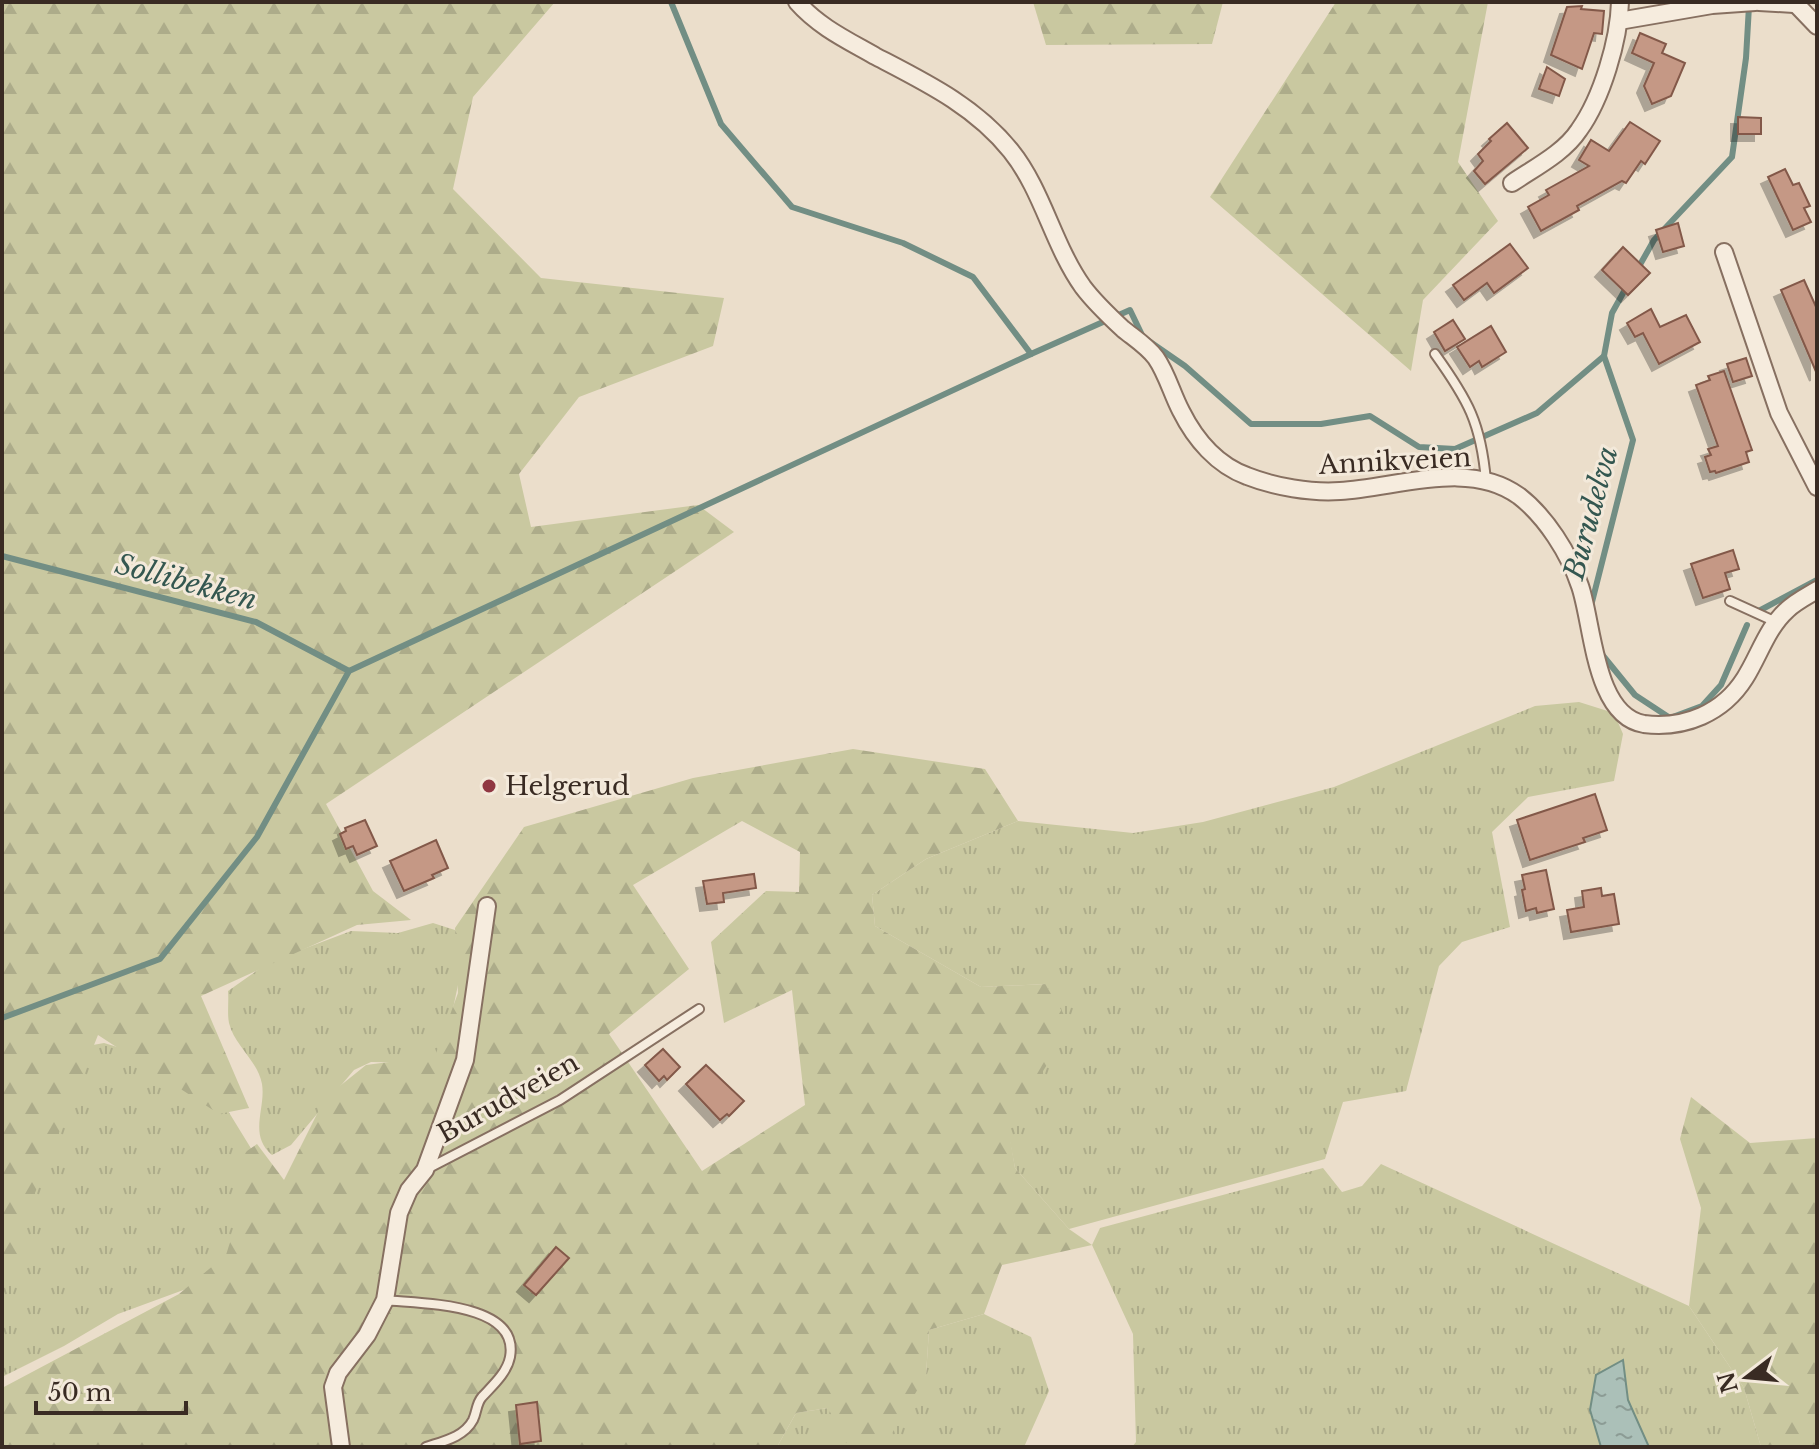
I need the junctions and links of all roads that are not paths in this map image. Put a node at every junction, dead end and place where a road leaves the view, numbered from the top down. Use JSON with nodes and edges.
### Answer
{"nodes":[{"id":1,"x":797,"y":2,"type":"edge"},
{"id":2,"x":1620,"y":2,"type":"edge"},
{"id":3,"x":1757,"y":2,"type":"edge"},
{"id":4,"x":1794,"y":3,"type":"edge"},
{"id":5,"x":1619,"y":21,"type":"junction"},
{"id":6,"x":1817,"y":26,"type":"edge"},
{"id":7,"x":1512,"y":183,"type":"dead end"},
{"id":8,"x":1724,"y":252,"type":"dead end"},
{"id":9,"x":1435,"y":354,"type":"dead end"},
{"id":10,"x":1486,"y":481,"type":"junction"},
{"id":11,"x":1817,"y":487,"type":"edge"},
{"id":12,"x":1817,"y":590,"type":"edge"},
{"id":13,"x":1730,"y":601,"type":"dead end"},
{"id":14,"x":1776,"y":622,"type":"junction"},
{"id":15,"x":487,"y":906,"type":"dead end"},
{"id":16,"x":699,"y":1009,"type":"dead end"},
{"id":17,"x":425,"y":1170,"type":"junction"},
{"id":18,"x":385,"y":1300,"type":"junction"},
{"id":19,"x":341,"y":1447,"type":"edge"},
{"id":20,"x":426,"y":1447,"type":"edge"}],
"edges":[{"from":1,"to":10,"type":"street","name":"Annikveien"},
{"from":2,"to":5,"type":"street"},
{"from":3,"to":4,"type":"street"},
{"from":3,"to":5,"type":"street"},
{"from":4,"to":6,"type":"street"},
{"from":5,"to":7,"type":"street"},
{"from":8,"to":11,"type":"street"},
{"from":9,"to":10,"type":"lane"},
{"from":10,"to":14,"type":"street","name":"Annikveien"},
{"from":12,"to":14,"type":"street","name":"Annikveien"},
{"from":13,"to":14,"type":"lane"},
{"from":15,"to":17,"type":"street","name":"Burudveien"},
{"from":16,"to":17,"type":"lane","name":"Burudveien"},
{"from":17,"to":18,"type":"street","name":"Burudveien"},
{"from":18,"to":19,"type":"street","name":"Burudveien"},
{"from":18,"to":20,"type":"lane"}]}
